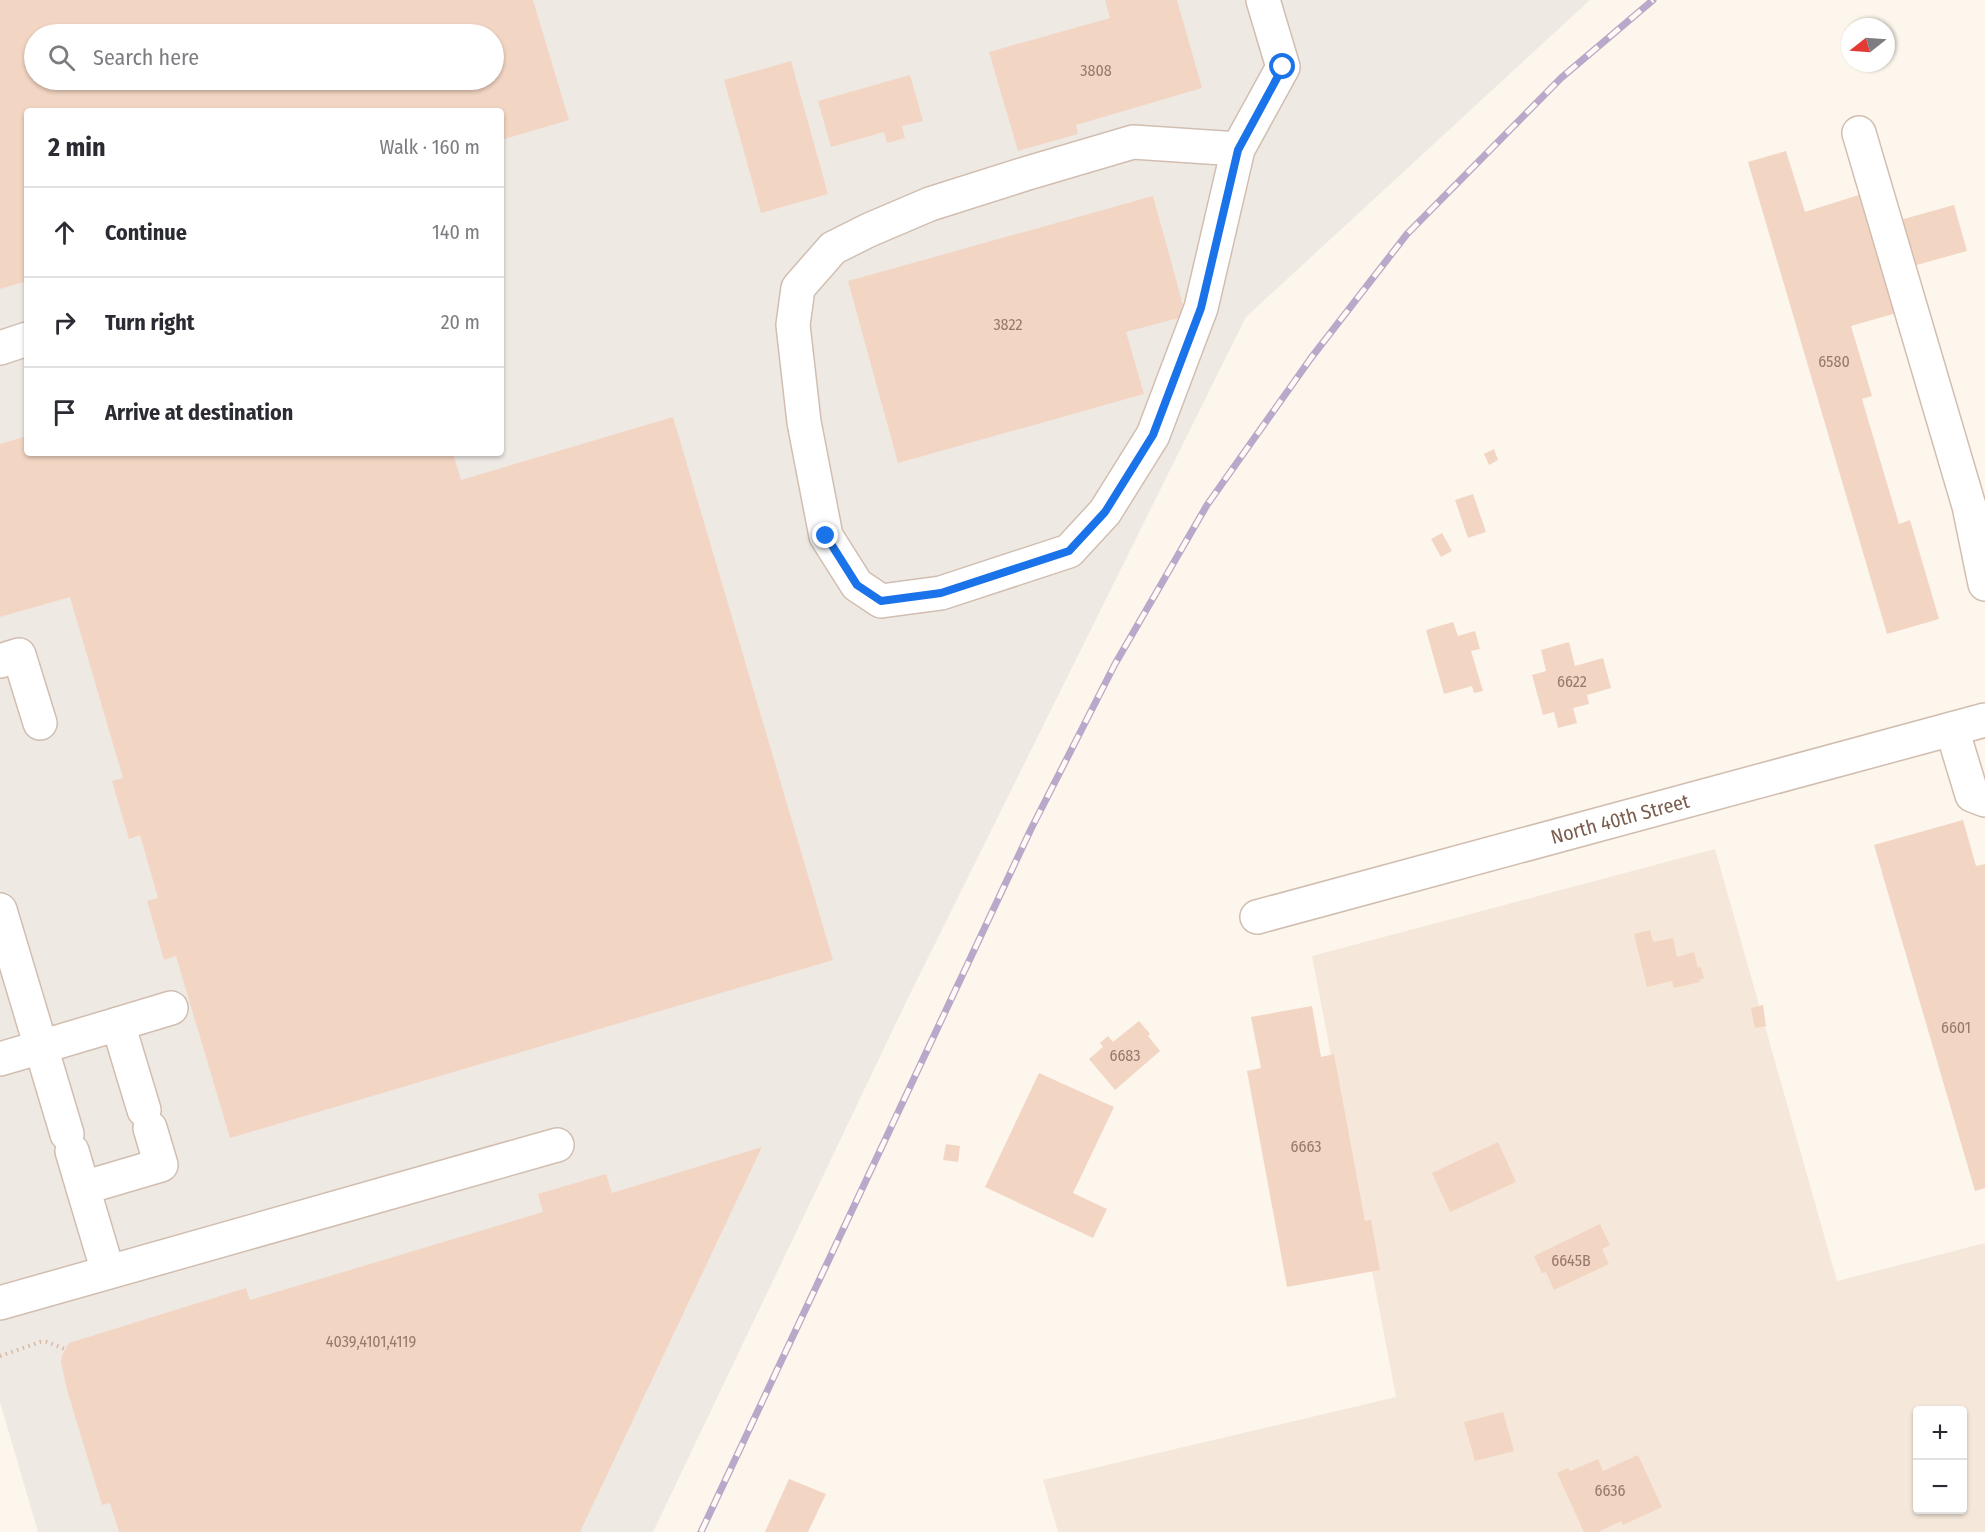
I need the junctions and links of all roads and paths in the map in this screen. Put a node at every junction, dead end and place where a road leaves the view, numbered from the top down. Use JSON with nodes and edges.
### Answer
{"nodes":[{"id":1,"x":1263,"y":0,"type":"edge"},
{"id":2,"x":1859,"y":133,"type":"dead end"},
{"id":3,"x":1238,"y":150,"type":"junction"},
{"id":4,"x":24,"y":340,"type":"edge"},
{"id":5,"x":0,"y":348,"type":"edge"},
{"id":6,"x":1985,"y":584,"type":"edge"},
{"id":7,"x":0,"y":661,"type":"edge"},
{"id":8,"x":1985,"y":720,"type":"edge"},
{"id":9,"x":40,"y":723,"type":"dead end"},
{"id":10,"x":1952,"y":729,"type":"junction"},
{"id":11,"x":1985,"y":800,"type":"edge"},
{"id":12,"x":0,"y":910,"type":"edge"},
{"id":13,"x":1257,"y":917,"type":"dead end"},
{"id":14,"x":171,"y":1008,"type":"dead end"},
{"id":15,"x":118,"y":1024,"type":"junction"},
{"id":16,"x":41,"y":1047,"type":"junction"},
{"id":17,"x":0,"y":1059,"type":"edge"},
{"id":18,"x":557,"y":1145,"type":"dead end"},
{"id":19,"x":83,"y":1188,"type":"junction"},
{"id":20,"x":108,"y":1272,"type":"junction"},
{"id":21,"x":0,"y":1303,"type":"edge"},
{"id":22,"x":65,"y":1349,"type":"dead end"},
{"id":23,"x":0,"y":1356,"type":"edge"}],
"edges":[{"from":1,"to":3,"type":"street"},
{"from":2,"to":6,"type":"street"},
{"from":3,"to":3,"type":"street"},
{"from":4,"to":5,"type":"street"},
{"from":7,"to":9,"type":"street"},
{"from":8,"to":10,"type":"street","name":"North 40th Street"},
{"from":10,"to":11,"type":"street"},
{"from":10,"to":13,"type":"street","name":"North 40th Street"},
{"from":12,"to":16,"type":"street"},
{"from":14,"to":15,"type":"street"},
{"from":15,"to":16,"type":"street"},
{"from":15,"to":19,"type":"street"},
{"from":16,"to":17,"type":"street"},
{"from":16,"to":19,"type":"street"},
{"from":18,"to":20,"type":"street"},
{"from":19,"to":20,"type":"street"},
{"from":20,"to":21,"type":"street"},
{"from":22,"to":23,"type":"path"}]}
